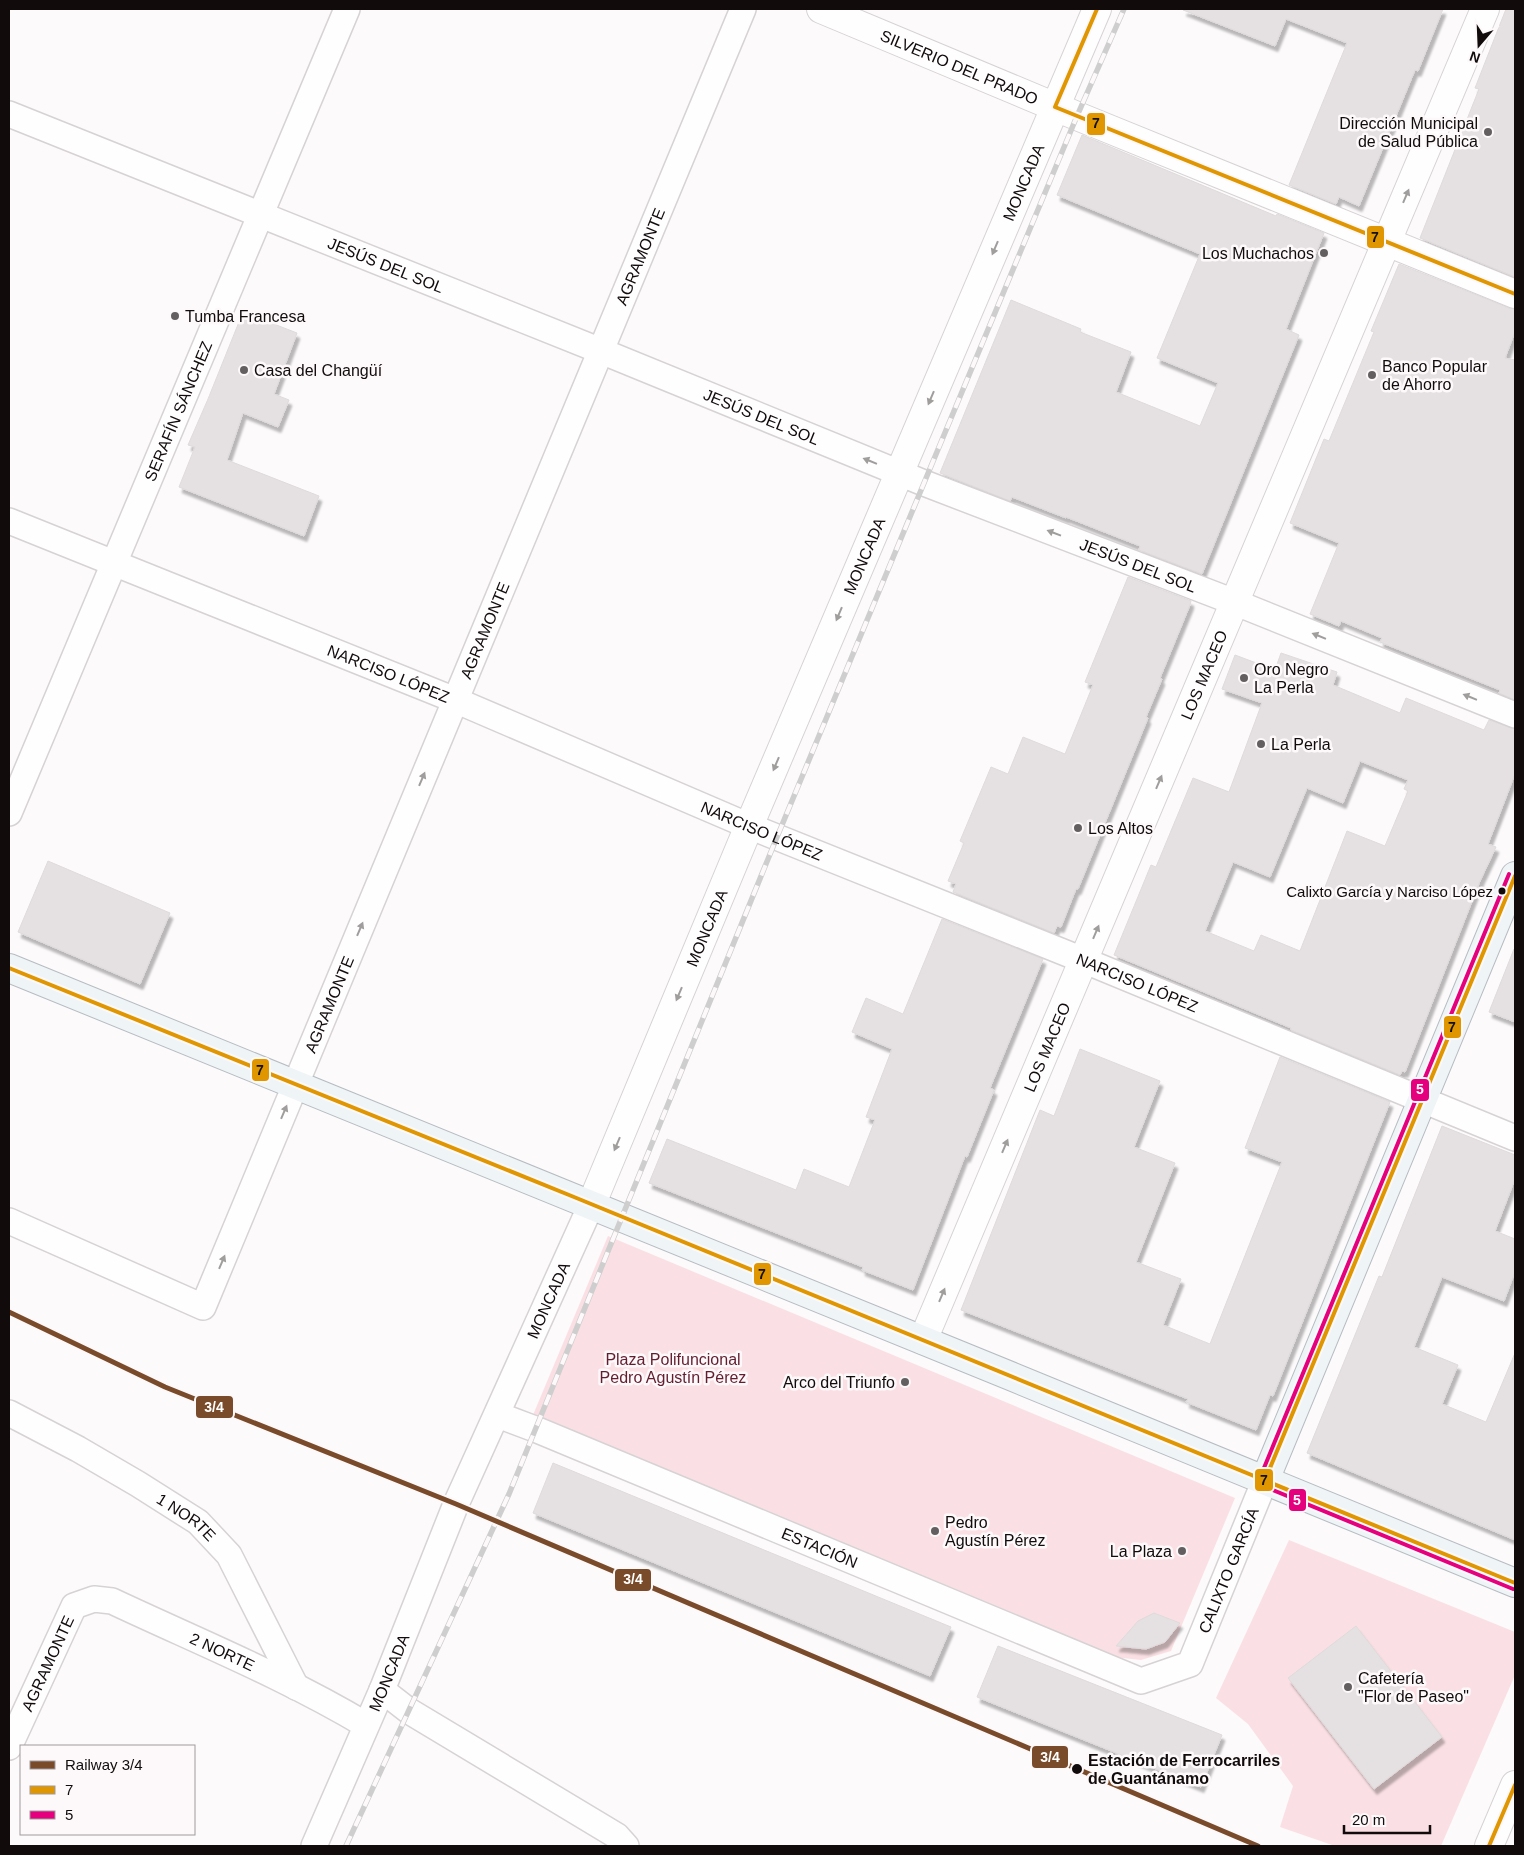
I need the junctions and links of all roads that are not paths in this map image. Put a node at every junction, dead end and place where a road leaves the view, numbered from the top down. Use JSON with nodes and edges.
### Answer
{"nodes":[{"id":1,"x":347,"y":9,"type":"edge"},
{"id":2,"x":743,"y":9,"type":"edge"},
{"id":3,"x":821,"y":9,"type":"edge"},
{"id":4,"x":1097,"y":9,"type":"edge"},
{"id":5,"x":1485,"y":9,"type":"edge"},
{"id":6,"x":1055,"y":107,"type":"junction"},
{"id":7,"x":9,"y":114,"type":"edge"},
{"id":8,"x":261,"y":216,"type":"junction"},
{"id":9,"x":1387,"y":241,"type":"junction"},
{"id":10,"x":1515,"y":294,"type":"edge"},
{"id":11,"x":601,"y":351,"type":"junction"},
{"id":12,"x":899,"y":473,"type":"junction"},
{"id":13,"x":9,"y":521,"type":"edge"},
{"id":14,"x":112,"y":564,"type":"junction"},
{"id":15,"x":1234,"y":602,"type":"junction"},
{"id":16,"x":455,"y":700,"type":"junction"},
{"id":17,"x":1515,"y":715,"type":"edge"},
{"id":18,"x":9,"y":813,"type":"edge"},
{"id":19,"x":749,"y":826,"type":"junction"},
{"id":20,"x":1515,"y":876,"type":"edge"},
{"id":21,"x":1084,"y":960,"type":"junction"},
{"id":22,"x":9,"y":968,"type":"edge"},
{"id":23,"x":296,"y":1083,"type":"junction"},
{"id":24,"x":1422,"y":1100,"type":"junction"},
{"id":25,"x":1515,"y":1138,"type":"edge"},
{"id":26,"x":592,"y":1204,"type":"junction"},
{"id":27,"x":9,"y":1222,"type":"edge"},
{"id":28,"x":923,"y":1340,"type":"junction"},
{"id":29,"x":9,"y":1413,"type":"edge"},
{"id":30,"x":498,"y":1415,"type":"junction"},
{"id":31,"x":1265,"y":1480,"type":"junction"},
{"id":32,"x":1515,"y":1582,"type":"edge"},
{"id":33,"x":74,"y":1606,"type":"joint"},
{"id":34,"x":1142,"y":1681,"type":"joint"},
{"id":35,"x":296,"y":1687,"type":"junction"},
{"id":36,"x":382,"y":1690,"type":"junction"},
{"id":37,"x":366,"y":1725,"type":"junction"},
{"id":38,"x":9,"y":1748,"type":"edge"},
{"id":39,"x":1515,"y":1785,"type":"edge"},
{"id":40,"x":314,"y":1846,"type":"edge"},
{"id":41,"x":626,"y":1846,"type":"edge"},
{"id":42,"x":1489,"y":1846,"type":"edge"}],
"edges":[{"from":1,"to":8,"type":"street","name":"SERAFÍN SÁNCHEZ"},
{"from":2,"to":11,"type":"street","name":"AGRAMONTE"},
{"from":3,"to":6,"type":"street","name":"SILVERIO DEL PRADO"},
{"from":4,"to":6,"type":"street","name":"MONCADA"},
{"from":9,"to":5,"type":"street","name":"LOS MACEO","one_way":true},
{"from":6,"to":9,"type":"street","name":"SILVERIO DEL PRADO"},
{"from":6,"to":12,"type":"street","name":"MONCADA","one_way":true},
{"from":7,"to":8,"type":"street","name":"JESÚS DEL SOL"},
{"from":8,"to":11,"type":"street","name":"JESÚS DEL SOL"},
{"from":8,"to":14,"type":"street","name":"SERAFÍN SÁNCHEZ"},
{"from":9,"to":10,"type":"street","name":"SILVERIO DEL PRADO"},
{"from":9,"to":15,"type":"street","name":"LOS MACEO"},
{"from":12,"to":11,"type":"street","name":"JESÚS DEL SOL","one_way":true},
{"from":11,"to":16,"type":"street","name":"AGRAMONTE"},
{"from":15,"to":12,"type":"street","name":"JESÚS DEL SOL","one_way":true},
{"from":12,"to":19,"type":"street","name":"MONCADA","one_way":true},
{"from":13,"to":14,"type":"street","name":"NARCISO LÓPEZ"},
{"from":14,"to":16,"type":"street","name":"NARCISO LÓPEZ"},
{"from":14,"to":18,"type":"street","name":"SERAFÍN SÁNCHEZ"},
{"from":17,"to":15,"type":"street","name":"JESÚS DEL SOL","one_way":true},
{"from":21,"to":15,"type":"street","name":"LOS MACEO","one_way":true},
{"from":16,"to":19,"type":"street","name":"NARCISO LÓPEZ"},
{"from":23,"to":16,"type":"street","name":"AGRAMONTE","one_way":true},
{"from":19,"to":21,"type":"street","name":"NARCISO LÓPEZ"},
{"from":19,"to":26,"type":"street","name":"MONCADA","one_way":true},
{"from":20,"to":24,"type":"main road","name":"CALIXTO GARCÍA"},
{"from":21,"to":24,"type":"street","name":"NARCISO LÓPEZ"},
{"from":28,"to":21,"type":"street","name":"LOS MACEO","one_way":true},
{"from":22,"to":23,"type":"main road"},
{"from":23,"to":26,"type":"main road"},
{"from":27,"to":23,"type":"street","name":"AGRAMONTE","one_way":true},
{"from":24,"to":25,"type":"street","name":"NARCISO LÓPEZ"},
{"from":24,"to":31,"type":"main road","name":"CALIXTO GARCÍA"},
{"from":26,"to":28,"type":"main road"},
{"from":26,"to":30,"type":"street","name":"MONCADA"},
{"from":28,"to":31,"type":"main road"},
{"from":29,"to":35,"type":"street","name":"1 NORTE"},
{"from":30,"to":34,"type":"street","name":"ESTACIÓN"},
{"from":30,"to":36,"type":"street","name":"MONCADA"},
{"from":31,"to":32,"type":"main road"},
{"from":31,"to":34,"type":"street","name":"CALIXTO GARCÍA"},
{"from":33,"to":35,"type":"street","name":"2 NORTE"},
{"from":33,"to":38,"type":"street","name":"AGRAMONTE"},
{"from":35,"to":37,"type":"street","name":"2 NORTE"},
{"from":36,"to":37,"type":"street","name":"MONCADA"},
{"from":36,"to":41,"type":"street"},
{"from":37,"to":40,"type":"street","name":"MONCADA"},
{"from":39,"to":42,"type":"street"}]}
